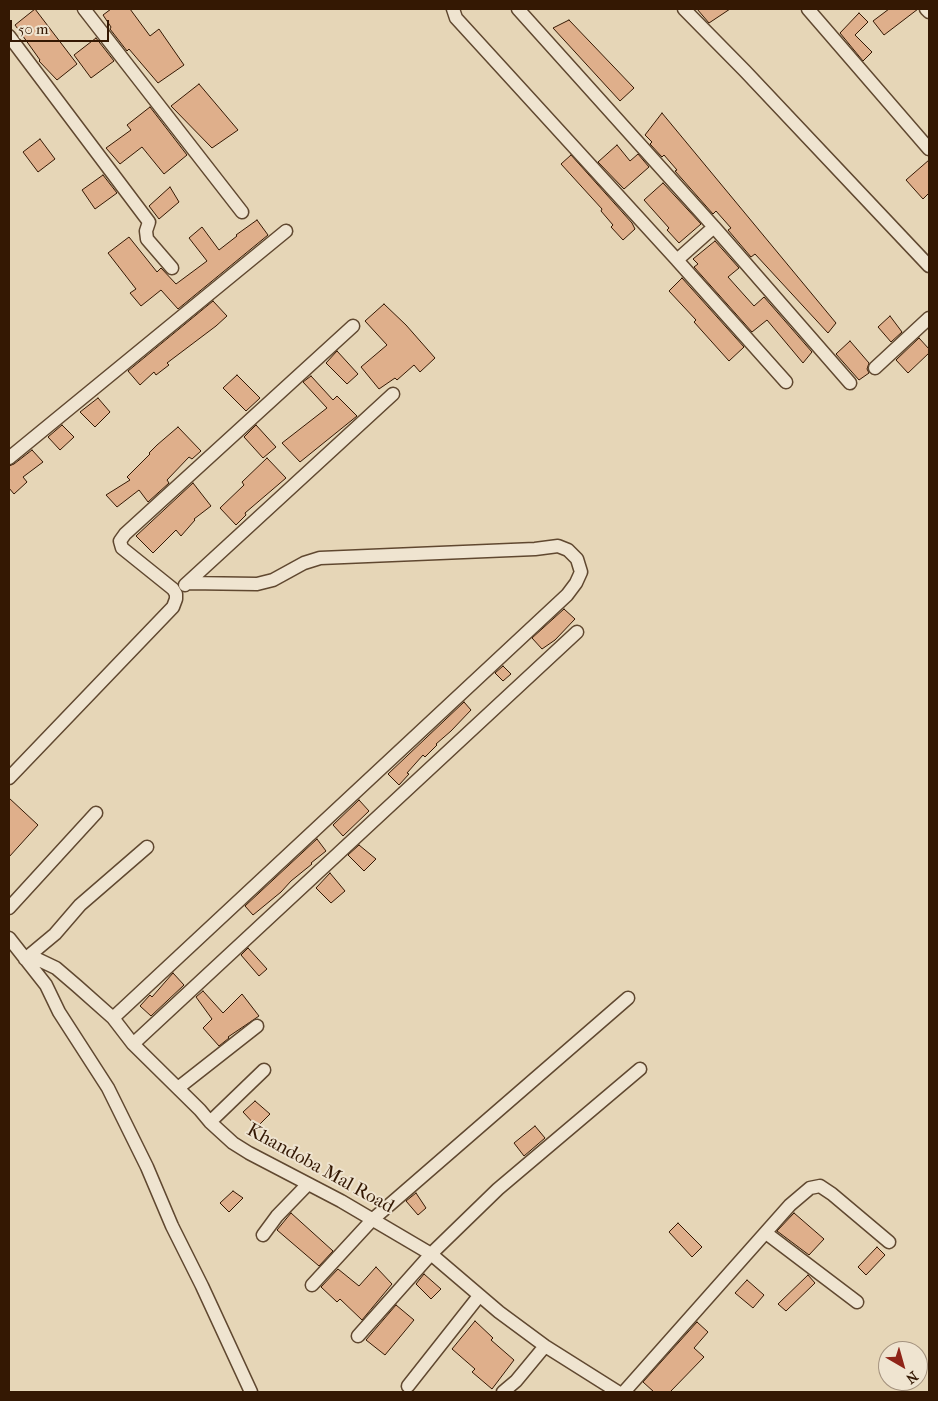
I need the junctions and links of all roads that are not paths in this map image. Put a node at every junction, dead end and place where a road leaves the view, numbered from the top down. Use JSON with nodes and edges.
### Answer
{"nodes":[{"id":1,"x":84,"y":9,"type":"edge"},
{"id":2,"x":453,"y":9,"type":"edge"},
{"id":3,"x":518,"y":9,"type":"edge"},
{"id":4,"x":684,"y":9,"type":"edge"},
{"id":5,"x":808,"y":9,"type":"edge"},
{"id":6,"x":926,"y":9,"type":"edge"},
{"id":7,"x":929,"y":12,"type":"edge"},
{"id":8,"x":9,"y":36,"type":"edge"},
{"id":9,"x":929,"y":149,"type":"edge"},
{"id":10,"x":242,"y":212,"type":"dead end"},
{"id":11,"x":714,"y":227,"type":"junction"},
{"id":12,"x":286,"y":231,"type":"dead end"},
{"id":13,"x":677,"y":260,"type":"junction"},
{"id":14,"x":929,"y":266,"type":"edge"},
{"id":15,"x":172,"y":268,"type":"dead end"},
{"id":16,"x":929,"y":318,"type":"edge"},
{"id":17,"x":353,"y":326,"type":"dead end"},
{"id":18,"x":876,"y":368,"type":"dead end"},
{"id":19,"x":786,"y":382,"type":"dead end"},
{"id":20,"x":850,"y":383,"type":"dead end"},
{"id":21,"x":393,"y":394,"type":"dead end"},
{"id":22,"x":9,"y":458,"type":"edge"},
{"id":23,"x":188,"y":583,"type":"junction"},
{"id":24,"x":176,"y":594,"type":"junction"},
{"id":25,"x":578,"y":632,"type":"dead end"},
{"id":26,"x":9,"y":778,"type":"edge"},
{"id":27,"x":96,"y":813,"type":"dead end"},
{"id":28,"x":147,"y":847,"type":"dead end"},
{"id":29,"x":9,"y":908,"type":"edge"},
{"id":30,"x":10,"y":942,"type":"edge"},
{"id":31,"x":25,"y":959,"type":"junction"},
{"id":32,"x":628,"y":998,"type":"dead end"},
{"id":33,"x":113,"y":1018,"type":"junction"},
{"id":34,"x":257,"y":1026,"type":"dead end"},
{"id":35,"x":133,"y":1044,"type":"junction"},
{"id":36,"x":640,"y":1069,"type":"dead end"},
{"id":37,"x":264,"y":1070,"type":"dead end"},
{"id":38,"x":178,"y":1088,"type":"junction"},
{"id":39,"x":210,"y":1122,"type":"junction"},
{"id":40,"x":308,"y":1184,"type":"junction"},
{"id":41,"x":372,"y":1220,"type":"junction"},
{"id":42,"x":766,"y":1233,"type":"junction"},
{"id":43,"x":263,"y":1234,"type":"dead end"},
{"id":44,"x":889,"y":1242,"type":"dead end"},
{"id":45,"x":431,"y":1254,"type":"junction"},
{"id":46,"x":312,"y":1285,"type":"dead end"},
{"id":47,"x":479,"y":1296,"type":"junction"},
{"id":48,"x":857,"y":1302,"type":"dead end"},
{"id":49,"x":358,"y":1336,"type":"dead end"},
{"id":50,"x":545,"y":1346,"type":"junction"},
{"id":51,"x":408,"y":1386,"type":"dead end"},
{"id":52,"x":610,"y":1390,"type":"edge"},
{"id":53,"x":251,"y":1392,"type":"edge"},
{"id":54,"x":503,"y":1392,"type":"edge"},
{"id":55,"x":624,"y":1392,"type":"edge"}],
"edges":[{"from":1,"to":10,"type":"street"},
{"from":2,"to":13,"type":"street"},
{"from":3,"to":11,"type":"street"},
{"from":4,"to":14,"type":"street"},
{"from":5,"to":9,"type":"street"},
{"from":6,"to":7,"type":"street"},
{"from":8,"to":15,"type":"street"},
{"from":11,"to":13,"type":"street"},
{"from":11,"to":20,"type":"street"},
{"from":12,"to":22,"type":"street"},
{"from":13,"to":19,"type":"street"},
{"from":16,"to":18,"type":"street"},
{"from":17,"to":24,"type":"street"},
{"from":21,"to":23,"type":"street"},
{"from":23,"to":24,"type":"street"},
{"from":23,"to":33,"type":"street"},
{"from":24,"to":26,"type":"street"},
{"from":25,"to":35,"type":"street"},
{"from":27,"to":29,"type":"street"},
{"from":28,"to":31,"type":"street"},
{"from":30,"to":31,"type":"street"},
{"from":31,"to":33,"type":"street","name":"Khandoba Mal Road"},
{"from":31,"to":53,"type":"street"},
{"from":32,"to":41,"type":"street"},
{"from":33,"to":35,"type":"street","name":"Khandoba Mal Road"},
{"from":34,"to":38,"type":"street"},
{"from":35,"to":38,"type":"street","name":"Khandoba Mal Road"},
{"from":36,"to":45,"type":"street"},
{"from":37,"to":39,"type":"street"},
{"from":38,"to":39,"type":"street","name":"Khandoba Mal Road"},
{"from":39,"to":40,"type":"street","name":"Khandoba Mal Road"},
{"from":40,"to":41,"type":"street","name":"Khandoba Mal Road"},
{"from":40,"to":43,"type":"street"},
{"from":41,"to":45,"type":"street","name":"Khandoba Mal Road"},
{"from":41,"to":46,"type":"street"},
{"from":42,"to":44,"type":"street"},
{"from":42,"to":48,"type":"street"},
{"from":42,"to":55,"type":"street"},
{"from":45,"to":47,"type":"street","name":"Khandoba Mal Road"},
{"from":45,"to":49,"type":"street"},
{"from":47,"to":50,"type":"street","name":"Khandoba Mal Road"},
{"from":47,"to":51,"type":"street"},
{"from":50,"to":52,"type":"street","name":"Khandoba Mal Road"},
{"from":50,"to":54,"type":"street"}]}
